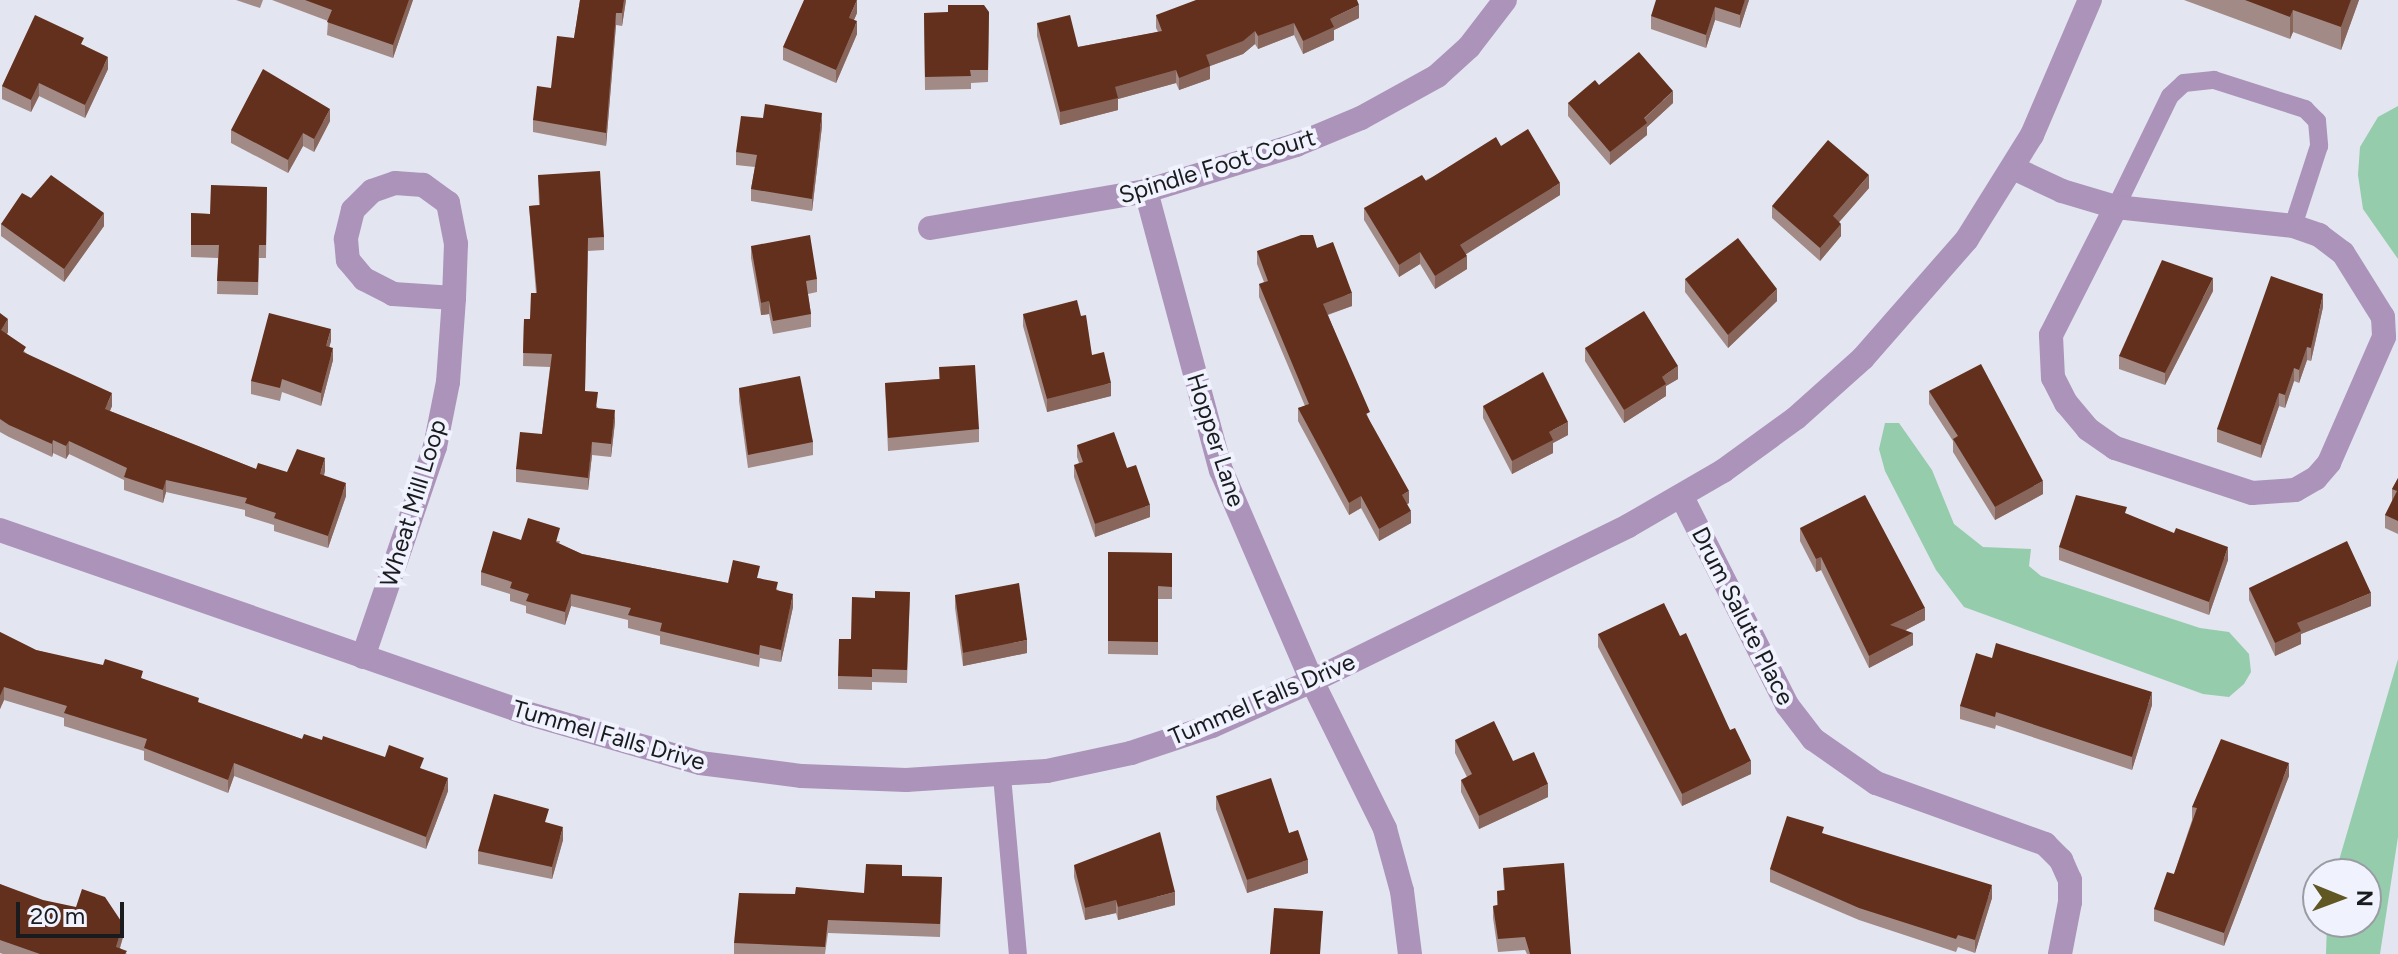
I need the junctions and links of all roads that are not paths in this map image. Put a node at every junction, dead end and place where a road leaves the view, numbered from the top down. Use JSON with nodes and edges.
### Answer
{"nodes":[{"id":1,"x":1505,"y":0,"type":"edge"},
{"id":2,"x":2090,"y":0,"type":"edge"},
{"id":3,"x":2013,"y":168,"type":"junction"},
{"id":4,"x":1146,"y":191,"type":"junction"},
{"id":5,"x":2116,"y":207,"type":"junction"},
{"id":6,"x":2293,"y":226,"type":"junction"},
{"id":7,"x":930,"y":228,"type":"dead end"},
{"id":8,"x":454,"y":298,"type":"junction"},
{"id":9,"x":1682,"y":497,"type":"junction"},
{"id":10,"x":0,"y":530,"type":"edge"},
{"id":11,"x":363,"y":657,"type":"junction"},
{"id":12,"x":1312,"y":681,"type":"junction"},
{"id":13,"x":1002,"y":776,"type":"junction"},
{"id":14,"x":1018,"y":954,"type":"edge"},
{"id":15,"x":1410,"y":954,"type":"edge"},
{"id":16,"x":2060,"y":954,"type":"edge"}],
"edges":[{"from":1,"to":4,"type":"street","name":"Spindle Foot Court"},
{"from":2,"to":3,"type":"street","name":"Tummel Falls Drive"},
{"from":3,"to":5,"type":"street"},
{"from":3,"to":9,"type":"street","name":"Tummel Falls Drive"},
{"from":4,"to":7,"type":"street","name":"Spindle Foot Court"},
{"from":4,"to":12,"type":"street","name":"Hopper Lane"},
{"from":5,"to":6,"type":"street"},
{"from":5,"to":6,"type":"lane"},
{"from":5,"to":6,"type":"street"},
{"from":8,"to":8,"type":"street","name":"Wheat Mill Loop"},
{"from":8,"to":11,"type":"street","name":"Wheat Mill Loop"},
{"from":9,"to":12,"type":"street","name":"Tummel Falls Drive"},
{"from":9,"to":16,"type":"street","name":"Drum Salute Place"},
{"from":10,"to":11,"type":"street","name":"Tummel Falls Drive"},
{"from":11,"to":13,"type":"street","name":"Tummel Falls Drive"},
{"from":12,"to":13,"type":"street","name":"Tummel Falls Drive"},
{"from":12,"to":15,"type":"street","name":"Hopper Lane"},
{"from":13,"to":14,"type":"lane"}]}
